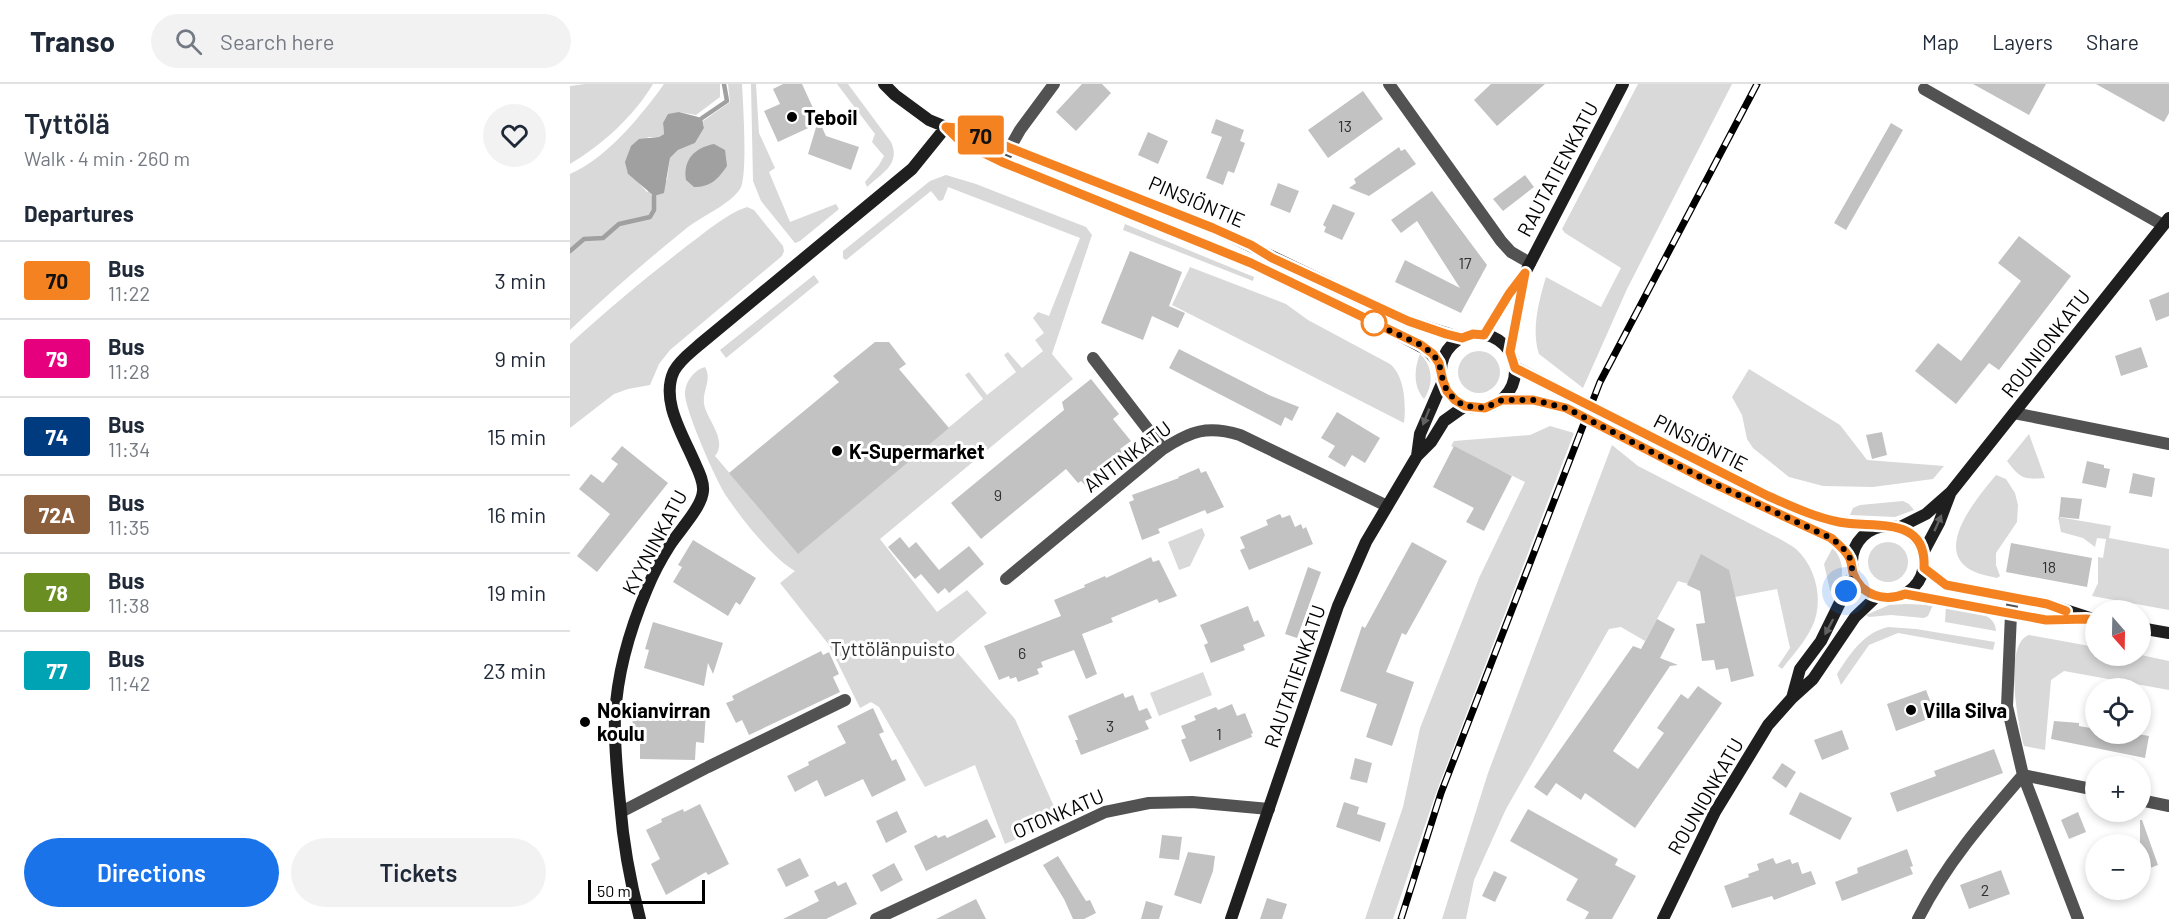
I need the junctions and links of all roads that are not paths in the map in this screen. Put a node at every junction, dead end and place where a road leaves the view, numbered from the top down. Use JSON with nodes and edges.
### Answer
{"nodes":[{"id":1,"x":884,"y":84,"type":"edge"},
{"id":2,"x":1054,"y":84,"type":"edge"},
{"id":3,"x":1389,"y":84,"type":"edge"},
{"id":4,"x":1623,"y":84,"type":"edge"},
{"id":5,"x":1924,"y":89,"type":"dead end"},
{"id":6,"x":946,"y":127,"type":"junction"},
{"id":7,"x":1010,"y":148,"type":"junction"},
{"id":8,"x":1002,"y":162,"type":"junction"},
{"id":9,"x":2166,"y":221,"type":"edge"},
{"id":10,"x":1527,"y":268,"type":"junction"},
{"id":11,"x":1484,"y":335,"type":"junction"},
{"id":12,"x":1462,"y":338,"type":"junction"},
{"id":13,"x":1510,"y":352,"type":"junction"},
{"id":14,"x":1093,"y":358,"type":"dead end"},
{"id":15,"x":1515,"y":368,"type":"junction"},
{"id":16,"x":1442,"y":376,"type":"junction"},
{"id":17,"x":1502,"y":400,"type":"junction"},
{"id":18,"x":1465,"y":406,"type":"junction"},
{"id":19,"x":2014,"y":413,"type":"junction"},
{"id":20,"x":2169,"y":444,"type":"edge"},
{"id":21,"x":1163,"y":449,"type":"junction"},
{"id":22,"x":1417,"y":456,"type":"junction"},
{"id":23,"x":1951,"y":492,"type":"junction"},
{"id":24,"x":1387,"y":506,"type":"junction"},
{"id":25,"x":1878,"y":526,"type":"junction"},
{"id":26,"x":1900,"y":527,"type":"junction"},
{"id":27,"x":1923,"y":553,"type":"junction"},
{"id":28,"x":1851,"y":561,"type":"junction"},
{"id":29,"x":1924,"y":568,"type":"junction"},
{"id":30,"x":1854,"y":574,"type":"junction"},
{"id":31,"x":1006,"y":579,"type":"dead end"},
{"id":32,"x":1905,"y":594,"type":"junction"},
{"id":33,"x":1876,"y":597,"type":"junction"},
{"id":34,"x":2013,"y":597,"type":"junction"},
{"id":35,"x":2010,"y":614,"type":"junction"},
{"id":36,"x":2085,"y":618,"type":"edge"},
{"id":37,"x":2085,"y":620,"type":"edge"},
{"id":38,"x":2151,"y":630,"type":"edge"},
{"id":39,"x":2169,"y":633,"type":"edge"},
{"id":40,"x":1792,"y":698,"type":"junction"},
{"id":41,"x":845,"y":700,"type":"dead end"},
{"id":42,"x":2023,"y":775,"type":"junction"},
{"id":43,"x":2085,"y":788,"type":"edge"},
{"id":44,"x":2151,"y":802,"type":"edge"},
{"id":45,"x":2169,"y":806,"type":"edge"},
{"id":46,"x":1269,"y":809,"type":"junction"},
{"id":47,"x":621,"y":812,"type":"junction"},
{"id":48,"x":640,"y":919,"type":"edge"},
{"id":49,"x":876,"y":919,"type":"edge"},
{"id":50,"x":1231,"y":919,"type":"edge"},
{"id":51,"x":1663,"y":919,"type":"edge"},
{"id":52,"x":1918,"y":919,"type":"edge"},
{"id":53,"x":2078,"y":919,"type":"edge"}],
"edges":[{"from":1,"to":6,"type":"main road","name":"PINSIÖNTIE"},
{"from":2,"to":7,"type":"street"},
{"from":3,"to":10,"type":"street"},
{"from":4,"to":10,"type":"main road","name":"RAUTATIENKATU"},
{"from":5,"to":9,"type":"street"},
{"from":6,"to":7,"type":"main road","name":"PINSIÖNTIE"},
{"from":6,"to":8,"type":"main road","name":"PINSIÖNTIE"},
{"from":6,"to":47,"type":"main road","name":"KYYNINKATU"},
{"from":7,"to":8,"type":"street"},
{"from":7,"to":12,"type":"main road","name":"PINSIÖNTIE"},
{"from":8,"to":16,"type":"main road","name":"PINSIÖNTIE"},
{"from":9,"to":19,"type":"main road","name":"ROUNIONKATU"},
{"from":10,"to":11,"type":"main road","name":"RAUTATIENKATU"},
{"from":10,"to":13,"type":"main road","name":"RAUTATIENKATU"},
{"from":11,"to":12,"type":"main road"},
{"from":11,"to":13,"type":"main road"},
{"from":12,"to":16,"type":"main road"},
{"from":13,"to":15,"type":"main road"},
{"from":14,"to":21,"type":"street"},
{"from":15,"to":17,"type":"main road"},
{"from":15,"to":25,"type":"main road","name":"PINSIÖNTIE"},
{"from":16,"to":18,"type":"main road"},
{"from":16,"to":22,"type":"main road","name":"RAUTATIENKATU","one_way":true},
{"from":17,"to":18,"type":"main road"},
{"from":17,"to":28,"type":"main road","name":"PINSIÖNTIE"},
{"from":18,"to":22,"type":"main road","name":"RAUTATIENKATU"},
{"from":19,"to":20,"type":"street"},
{"from":19,"to":23,"type":"main road","name":"ROUNIONKATU"},
{"from":21,"to":24,"type":"street","name":"ANTINKATU"},
{"from":21,"to":31,"type":"street","name":"ANTINKATU"},
{"from":22,"to":24,"type":"main road","name":"RAUTATIENKATU"},
{"from":23,"to":26,"type":"main road","name":"ROUNIONKATU"},
{"from":27,"to":23,"type":"main road","name":"ROUNIONKATU","one_way":true},
{"from":24,"to":46,"type":"main road","name":"RAUTATIENKATU"},
{"from":25,"to":26,"type":"main road"},
{"from":25,"to":28,"type":"main road"},
{"from":26,"to":27,"type":"main road"},
{"from":27,"to":29,"type":"main road"},
{"from":28,"to":30,"type":"main road"},
{"from":29,"to":32,"type":"main road"},
{"from":29,"to":34,"type":"main road"},
{"from":30,"to":33,"type":"main road"},
{"from":30,"to":40,"type":"main road","name":"ROUNIONKATU","one_way":true},
{"from":32,"to":33,"type":"main road"},
{"from":32,"to":35,"type":"main road"},
{"from":33,"to":40,"type":"main road","name":"ROUNIONKATU"},
{"from":34,"to":35,"type":"street"},
{"from":34,"to":36,"type":"main road"},
{"from":35,"to":37,"type":"main road"},
{"from":35,"to":42,"type":"street"},
{"from":38,"to":39,"type":"main road"},
{"from":40,"to":51,"type":"main road","name":"ROUNIONKATU"},
{"from":41,"to":47,"type":"street"},
{"from":42,"to":43,"type":"street"},
{"from":42,"to":52,"type":"street"},
{"from":42,"to":53,"type":"street"},
{"from":44,"to":45,"type":"street"},
{"from":46,"to":49,"type":"street","name":"OTONKATU"},
{"from":46,"to":50,"type":"main road","name":"RAUTATIENKATU"},
{"from":47,"to":48,"type":"main road","name":"KYYNINKATU"}]}
